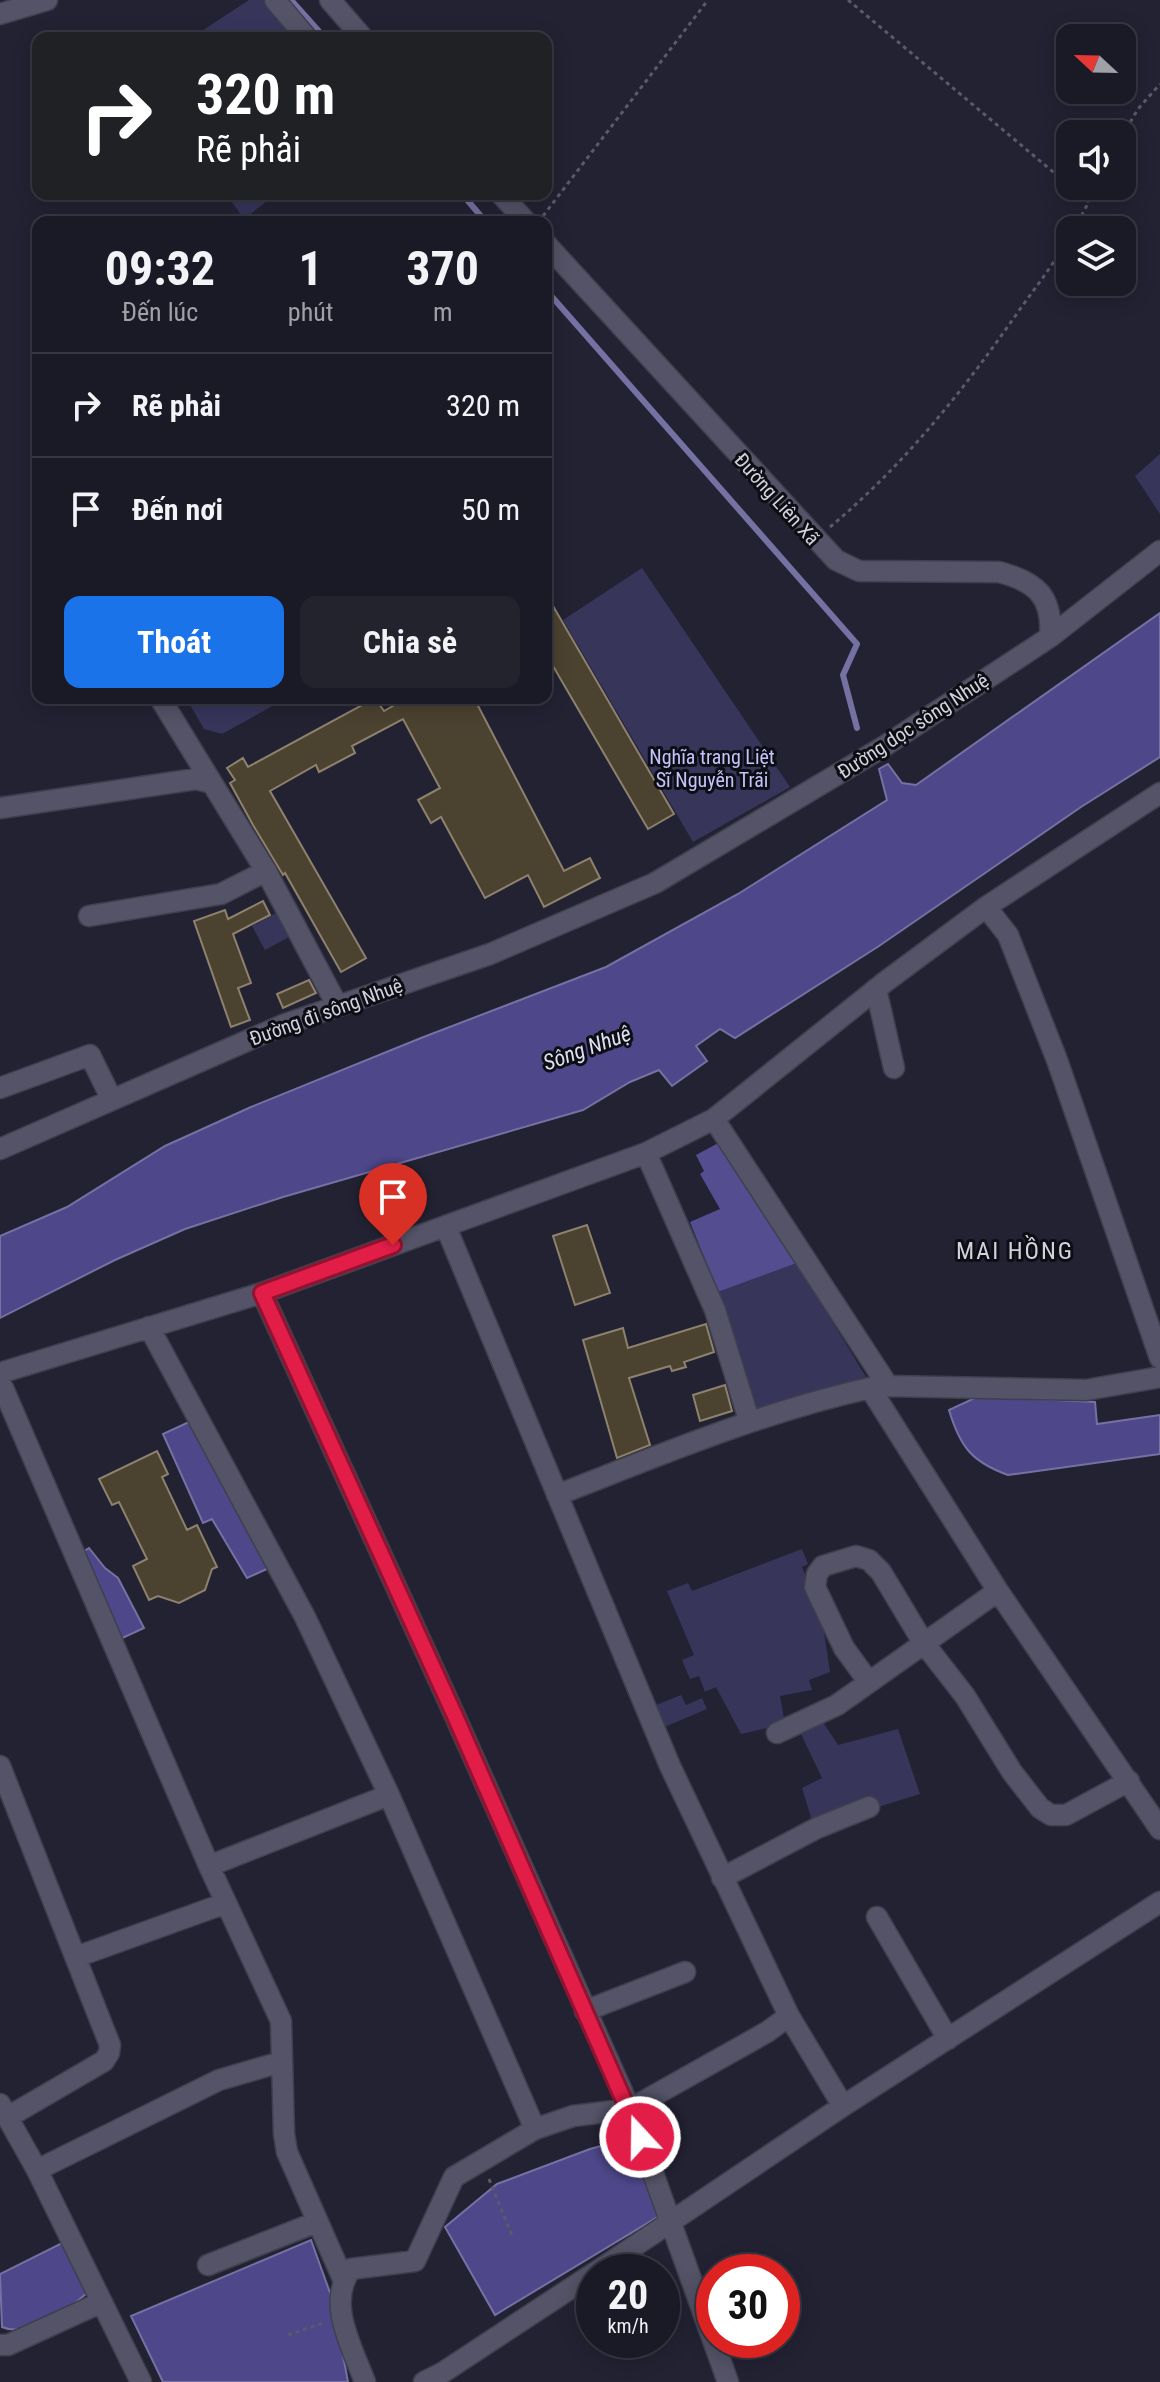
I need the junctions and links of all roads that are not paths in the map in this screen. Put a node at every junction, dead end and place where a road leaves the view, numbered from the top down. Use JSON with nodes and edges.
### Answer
{"nodes":[{"id":1,"x":47,"y":0,"type":"edge"},
{"id":2,"x":275,"y":0,"type":"edge"},
{"id":3,"x":330,"y":0,"type":"edge"},
{"id":4,"x":0,"y":14,"type":"edge"},
{"id":5,"x":302,"y":32,"type":"edge"},
{"id":6,"x":358,"y":32,"type":"edge"},
{"id":7,"x":506,"y":200,"type":"edge"},
{"id":8,"x":521,"y":216,"type":"edge"},
{"id":9,"x":552,"y":251,"type":"edge"},
{"id":10,"x":1160,"y":551,"type":"edge"},
{"id":11,"x":1050,"y":637,"type":"junction"},
{"id":12,"x":164,"y":704,"type":"edge"},
{"id":13,"x":212,"y":783,"type":"junction"},
{"id":14,"x":1160,"y":793,"type":"edge"},
{"id":15,"x":0,"y":808,"type":"edge"},
{"id":16,"x":266,"y":871,"type":"junction"},
{"id":17,"x":655,"y":883,"type":"joint"},
{"id":18,"x":986,"y":907,"type":"junction"},
{"id":19,"x":89,"y":916,"type":"dead end"},
{"id":20,"x":876,"y":989,"type":"junction"},
{"id":21,"x":337,"y":1005,"type":"junction"},
{"id":22,"x":894,"y":1068,"type":"dead end"},
{"id":23,"x":0,"y":1088,"type":"edge"},
{"id":24,"x":112,"y":1100,"type":"junction"},
{"id":25,"x":714,"y":1119,"type":"junction"},
{"id":26,"x":0,"y":1149,"type":"edge"},
{"id":27,"x":646,"y":1153,"type":"junction"},
{"id":28,"x":446,"y":1227,"type":"junction"},
{"id":29,"x":262,"y":1293,"type":"junction"},
{"id":30,"x":149,"y":1327,"type":"junction"},
{"id":31,"x":1160,"y":1358,"type":"edge"},
{"id":32,"x":0,"y":1373,"type":"edge"},
{"id":33,"x":1160,"y":1377,"type":"edge"},
{"id":34,"x":0,"y":1381,"type":"edge"},
{"id":35,"x":879,"y":1387,"type":"junction"},
{"id":36,"x":749,"y":1420,"type":"junction"},
{"id":37,"x":557,"y":1495,"type":"junction"},
{"id":38,"x":998,"y":1591,"type":"junction"},
{"id":39,"x":923,"y":1642,"type":"junction"},
{"id":40,"x":868,"y":1681,"type":"junction"},
{"id":41,"x":777,"y":1733,"type":"dead end"},
{"id":42,"x":0,"y":1766,"type":"edge"},
{"id":43,"x":1129,"y":1781,"type":"junction"},
{"id":44,"x":389,"y":1795,"type":"junction"},
{"id":45,"x":869,"y":1807,"type":"dead end"},
{"id":46,"x":1160,"y":1829,"type":"edge"},
{"id":47,"x":209,"y":1866,"type":"junction"},
{"id":48,"x":722,"y":1878,"type":"junction"},
{"id":49,"x":1160,"y":1902,"type":"edge"},
{"id":50,"x":226,"y":1903,"type":"junction"},
{"id":51,"x":877,"y":1917,"type":"dead end"},
{"id":52,"x":76,"y":1957,"type":"junction"},
{"id":53,"x":685,"y":1972,"type":"dead end"},
{"id":54,"x":585,"y":2011,"type":"junction"},
{"id":55,"x":789,"y":2016,"type":"junction"},
{"id":56,"x":948,"y":2039,"type":"junction"},
{"id":57,"x":281,"y":2062,"type":"junction"},
{"id":58,"x":843,"y":2106,"type":"junction"},
{"id":59,"x":630,"y":2109,"type":"junction"},
{"id":60,"x":4,"y":2110,"type":"edge"},
{"id":61,"x":535,"y":2129,"type":"junction"},
{"id":62,"x":37,"y":2170,"type":"junction"},
{"id":63,"x":317,"y":2222,"type":"junction"},
{"id":64,"x":671,"y":2223,"type":"junction"},
{"id":65,"x":624,"y":2254,"type":"edge"},
{"id":66,"x":208,"y":2265,"type":"dead end"},
{"id":67,"x":343,"y":2279,"type":"junction"},
{"id":68,"x":576,"y":2286,"type":"edge"},
{"id":69,"x":102,"y":2302,"type":"junction"},
{"id":70,"x":0,"y":2345,"type":"edge"},
{"id":71,"x":437,"y":2379,"type":"edge"},
{"id":72,"x":141,"y":2382,"type":"edge"},
{"id":73,"x":365,"y":2382,"type":"edge"},
{"id":74,"x":728,"y":2382,"type":"edge"}],
"edges":[{"from":1,"to":4,"type":"street"},
{"from":2,"to":5,"type":"street"},
{"from":3,"to":6,"type":"street"},
{"from":7,"to":8,"type":"street"},
{"from":9,"to":11,"type":"street","name":"Đường Liên Xã"},
{"from":10,"to":11,"type":"street","name":"Đường dọc sông Nhuệ"},
{"from":11,"to":17,"type":"street","name":"Đường dọc sông Nhuệ"},
{"from":12,"to":13,"type":"street"},
{"from":13,"to":15,"type":"street"},
{"from":13,"to":16,"type":"street"},
{"from":14,"to":18,"type":"street"},
{"from":16,"to":19,"type":"street"},
{"from":16,"to":21,"type":"street"},
{"from":17,"to":21,"type":"street","name":"Đường đi sông Nhuệ"},
{"from":18,"to":20,"type":"street"},
{"from":18,"to":31,"type":"street"},
{"from":20,"to":22,"type":"street"},
{"from":20,"to":25,"type":"street"},
{"from":21,"to":24,"type":"street","name":"Đường đi sông Nhuệ"},
{"from":23,"to":24,"type":"street"},
{"from":24,"to":26,"type":"street","name":"Đường đi sông Nhuệ"},
{"from":25,"to":27,"type":"street"},
{"from":25,"to":35,"type":"street"},
{"from":27,"to":28,"type":"street"},
{"from":27,"to":36,"type":"street"},
{"from":28,"to":29,"type":"street"},
{"from":28,"to":37,"type":"street"},
{"from":29,"to":30,"type":"street"},
{"from":29,"to":54,"type":"street"},
{"from":30,"to":32,"type":"street"},
{"from":30,"to":44,"type":"street"},
{"from":33,"to":35,"type":"street"},
{"from":34,"to":47,"type":"street"},
{"from":35,"to":36,"type":"street"},
{"from":35,"to":38,"type":"street"},
{"from":36,"to":37,"type":"street"},
{"from":37,"to":48,"type":"street"},
{"from":38,"to":39,"type":"street"},
{"from":38,"to":43,"type":"street"},
{"from":39,"to":40,"type":"street"},
{"from":39,"to":40,"type":"street"},
{"from":39,"to":43,"type":"street"},
{"from":40,"to":41,"type":"street"},
{"from":42,"to":52,"type":"street"},
{"from":43,"to":46,"type":"street"},
{"from":44,"to":47,"type":"street"},
{"from":44,"to":61,"type":"street"},
{"from":45,"to":48,"type":"street"},
{"from":47,"to":50,"type":"street"},
{"from":48,"to":55,"type":"street"},
{"from":49,"to":56,"type":"street"},
{"from":50,"to":52,"type":"street"},
{"from":50,"to":57,"type":"street"},
{"from":51,"to":56,"type":"street"},
{"from":52,"to":60,"type":"street"},
{"from":53,"to":54,"type":"street"},
{"from":54,"to":59,"type":"street"},
{"from":55,"to":58,"type":"street"},
{"from":55,"to":59,"type":"street"},
{"from":56,"to":58,"type":"street"},
{"from":57,"to":62,"type":"street"},
{"from":57,"to":63,"type":"street"},
{"from":58,"to":64,"type":"street"},
{"from":59,"to":61,"type":"street"},
{"from":59,"to":64,"type":"street"},
{"from":60,"to":62,"type":"street"},
{"from":61,"to":67,"type":"street"},
{"from":62,"to":69,"type":"street"},
{"from":63,"to":66,"type":"street"},
{"from":63,"to":67,"type":"street"},
{"from":64,"to":65,"type":"street"},
{"from":64,"to":74,"type":"street"},
{"from":67,"to":73,"type":"street"},
{"from":68,"to":71,"type":"street"},
{"from":69,"to":70,"type":"street"},
{"from":69,"to":72,"type":"street"}]}
